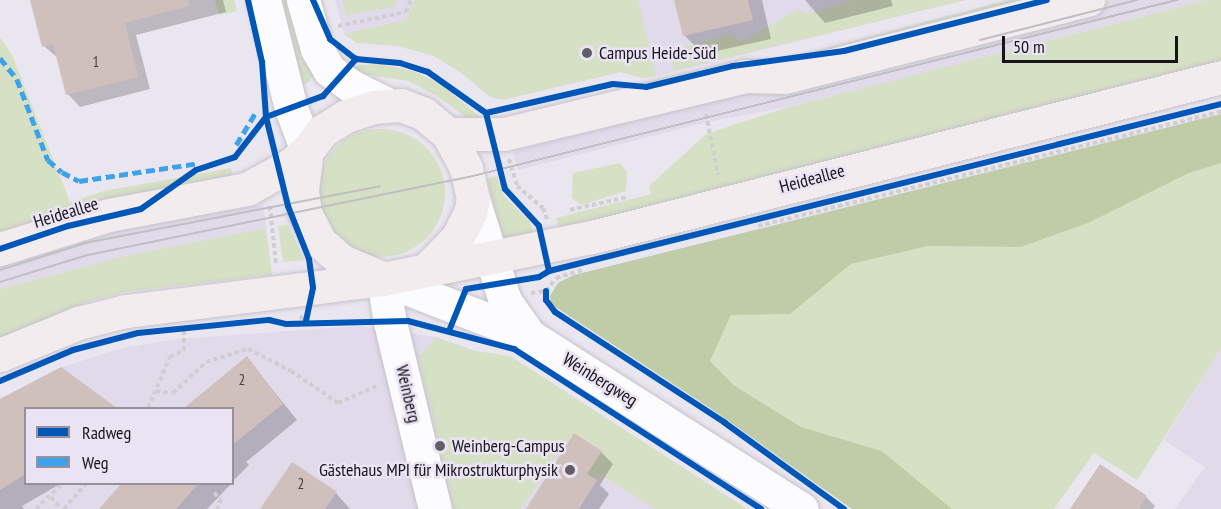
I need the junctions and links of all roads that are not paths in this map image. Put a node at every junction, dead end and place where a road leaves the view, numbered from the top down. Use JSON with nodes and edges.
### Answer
{"nodes":[{"id":1,"x":264,"y":0,"type":"edge"},
{"id":2,"x":303,"y":0,"type":"edge"},
{"id":3,"x":1088,"y":0,"type":"edge"},
{"id":4,"x":1221,"y":77,"type":"edge"},
{"id":5,"x":389,"y":105,"type":"junction"},
{"id":6,"x":448,"y":134,"type":"junction"},
{"id":7,"x":307,"y":151,"type":"junction"},
{"id":8,"x":473,"y":199,"type":"junction"},
{"id":9,"x":0,"y":249,"type":"edge"},
{"id":10,"x":439,"y":257,"type":"junction"},
{"id":11,"x":489,"y":258,"type":"junction"},
{"id":12,"x":383,"y":279,"type":"junction"},
{"id":13,"x":530,"y":336,"type":"junction"},
{"id":14,"x":0,"y":355,"type":"edge"},
{"id":15,"x":435,"y":509,"type":"edge"},
{"id":16,"x":802,"y":509,"type":"edge"}],
"edges":[{"from":1,"to":7,"type":"street"},
{"from":2,"to":5,"type":"street"},
{"from":3,"to":6,"type":"main road"},
{"from":4,"to":11,"type":"main road","name":"Heideallee"},
{"from":5,"to":6,"type":"main road"},
{"from":5,"to":7,"type":"main road"},
{"from":6,"to":8,"type":"main road"},
{"from":7,"to":9,"type":"main road","name":"Heideallee"},
{"from":7,"to":12,"type":"main road"},
{"from":8,"to":10,"type":"main road"},
{"from":8,"to":11,"type":"street"},
{"from":10,"to":11,"type":"main road","name":"Heideallee"},
{"from":10,"to":12,"type":"main road"},
{"from":11,"to":13,"type":"street"},
{"from":12,"to":13,"type":"street","name":"Weinbergweg"},
{"from":12,"to":14,"type":"main road"},
{"from":12,"to":15,"type":"street","name":"Weinberg"},
{"from":13,"to":16,"type":"street","name":"Weinbergweg"}]}
